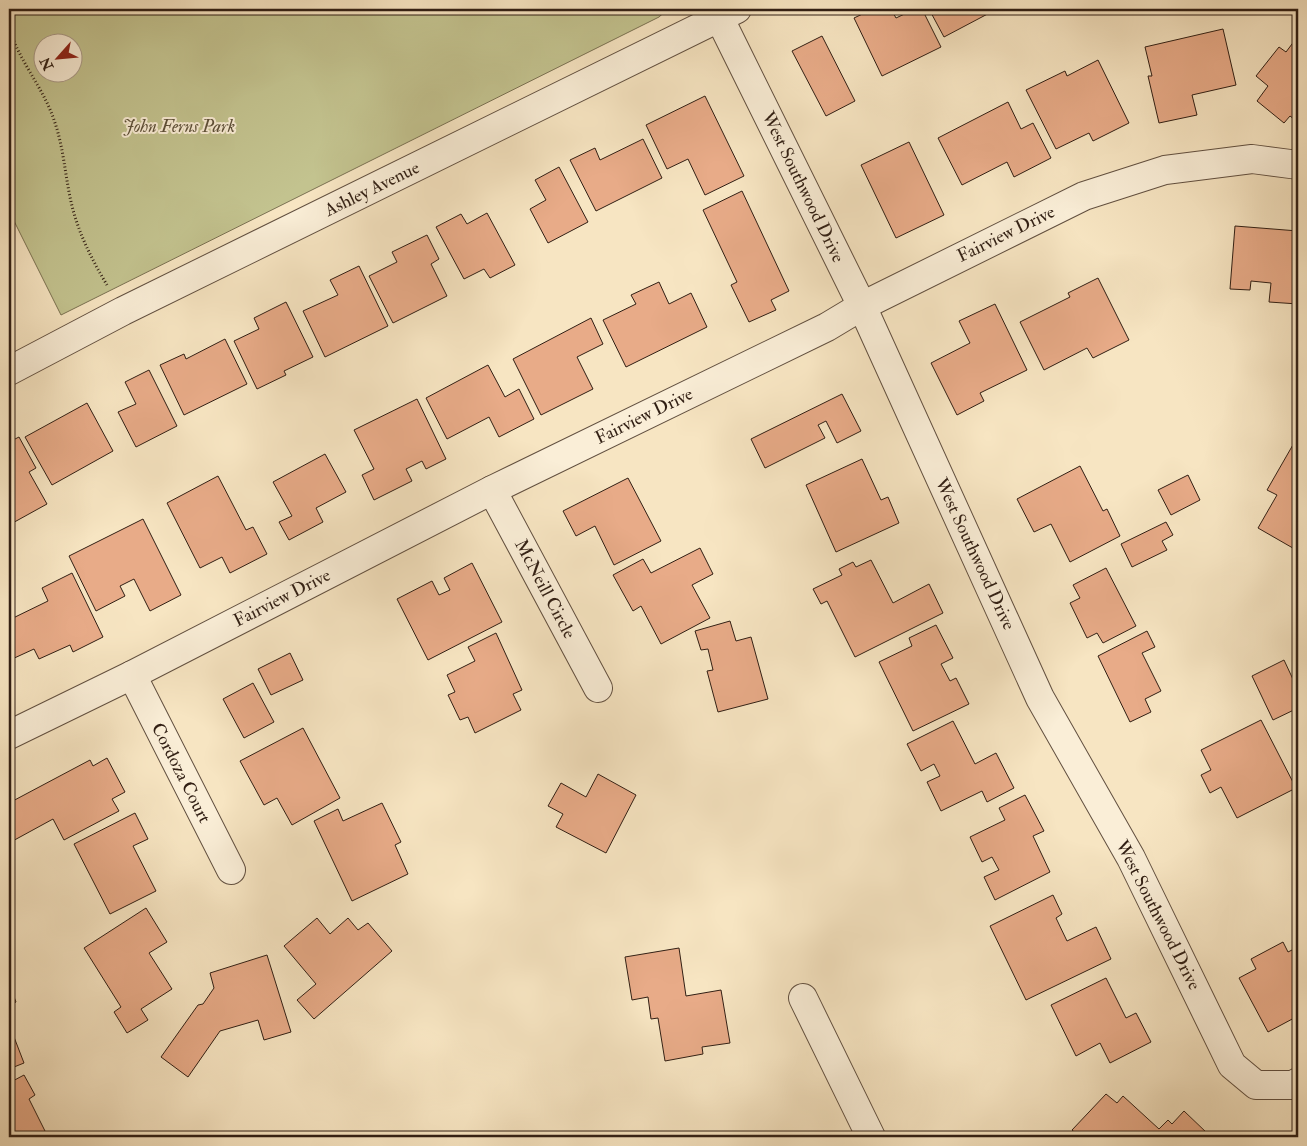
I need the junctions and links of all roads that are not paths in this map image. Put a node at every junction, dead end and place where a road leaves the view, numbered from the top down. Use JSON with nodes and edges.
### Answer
{"nodes":[{"id":1,"x":724,"y":12,"type":"edge"},
{"id":2,"x":1298,"y":166,"type":"edge"},
{"id":3,"x":862,"y":306,"type":"junction"},
{"id":4,"x":9,"y":371,"type":"edge"},
{"id":5,"x":492,"y":490,"type":"junction"},
{"id":6,"x":132,"y":675,"type":"junction"},
{"id":7,"x":598,"y":688,"type":"dead end"},
{"id":8,"x":9,"y":735,"type":"edge"},
{"id":9,"x":231,"y":870,"type":"dead end"},
{"id":10,"x":802,"y":998,"type":"dead end"},
{"id":11,"x":1298,"y":1082,"type":"edge"},
{"id":12,"x":871,"y":1137,"type":"edge"}],
"edges":[{"from":1,"to":3,"type":"street","name":"West Southwood Drive"},
{"from":1,"to":4,"type":"street","name":"Ashley Avenue"},
{"from":2,"to":3,"type":"street","name":"Fairview Drive"},
{"from":3,"to":5,"type":"street","name":"Fairview Drive"},
{"from":3,"to":11,"type":"street","name":"West Southwood Drive"},
{"from":5,"to":6,"type":"street","name":"Fairview Drive"},
{"from":5,"to":7,"type":"street","name":"McNeill Circle"},
{"from":6,"to":8,"type":"street","name":"Fairview Drive"},
{"from":6,"to":9,"type":"street","name":"Cordoza Court"},
{"from":10,"to":12,"type":"street"}]}
